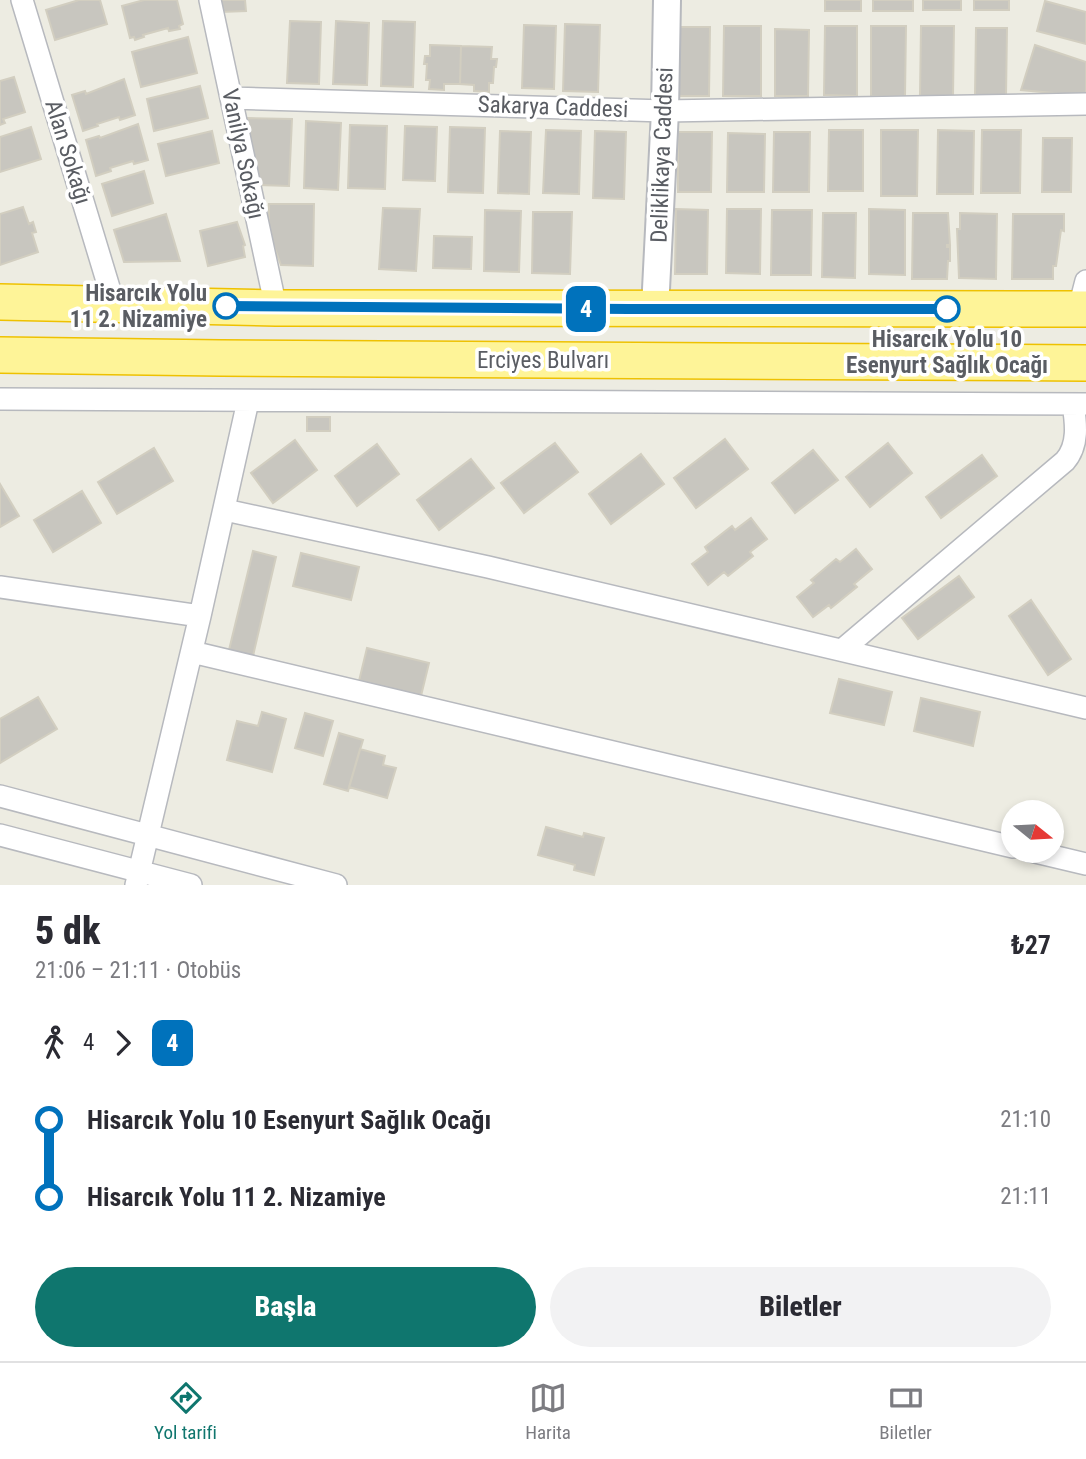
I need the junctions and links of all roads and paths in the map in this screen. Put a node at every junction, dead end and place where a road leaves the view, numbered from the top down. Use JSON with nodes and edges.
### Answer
{"nodes":[{"id":1,"x":22,"y":0,"type":"edge"},
{"id":2,"x":209,"y":0,"type":"edge"},
{"id":3,"x":667,"y":0,"type":"edge"},
{"id":4,"x":231,"y":98,"type":"junction"},
{"id":5,"x":1086,"y":104,"type":"edge"},
{"id":6,"x":665,"y":110,"type":"junction"},
{"id":7,"x":1084,"y":299,"type":"edge"},
{"id":8,"x":0,"y":302,"type":"edge"},
{"id":9,"x":114,"y":304,"type":"junction"},
{"id":10,"x":276,"y":308,"type":"junction"},
{"id":11,"x":655,"y":309,"type":"junction"},
{"id":12,"x":0,"y":355,"type":"edge"},
{"id":13,"x":1086,"y":363,"type":"edge"},
{"id":14,"x":0,"y":399,"type":"edge"},
{"id":15,"x":248,"y":401,"type":"junction"},
{"id":16,"x":1080,"y":404,"type":"edge"},
{"id":17,"x":225,"y":510,"type":"junction"},
{"id":18,"x":0,"y":587,"type":"edge"},
{"id":19,"x":200,"y":616,"type":"junction"},
{"id":20,"x":842,"y":650,"type":"junction"},
{"id":21,"x":192,"y":652,"type":"junction"},
{"id":22,"x":1086,"y":708,"type":"edge"},
{"id":23,"x":0,"y":796,"type":"edge"},
{"id":24,"x":0,"y":835,"type":"edge"},
{"id":25,"x":149,"y":835,"type":"junction"},
{"id":26,"x":1001,"y":844,"type":"edge"},
{"id":27,"x":1064,"y":859,"type":"edge"},
{"id":28,"x":1086,"y":864,"type":"edge"},
{"id":29,"x":137,"y":878,"type":"edge"},
{"id":30,"x":191,"y":885,"type":"edge"},
{"id":31,"x":336,"y":885,"type":"edge"}],
"edges":[{"from":1,"to":9,"type":"street","name":"Alan Sokağı"},
{"from":2,"to":4,"type":"street","name":"Vanilya Sokağı"},
{"from":3,"to":6,"type":"street","name":"Deliklikaya Caddesi"},
{"from":4,"to":6,"type":"street","name":"Sakarya Caddesi"},
{"from":4,"to":10,"type":"street","name":"Vanilya Sokağı"},
{"from":5,"to":6,"type":"street","name":"Sakarya Caddesi"},
{"from":6,"to":11,"type":"street","name":"Deliklikaya Caddesi"},
{"from":7,"to":11,"type":"highway"},
{"from":8,"to":9,"type":"highway"},
{"from":9,"to":10,"type":"highway"},
{"from":10,"to":11,"type":"highway"},
{"from":12,"to":13,"type":"highway","name":"Erciyes Bulvarı"},
{"from":14,"to":15,"type":"street"},
{"from":15,"to":16,"type":"street"},
{"from":15,"to":17,"type":"street"},
{"from":16,"to":20,"type":"street"},
{"from":17,"to":19,"type":"street"},
{"from":17,"to":20,"type":"street"},
{"from":18,"to":19,"type":"street"},
{"from":19,"to":21,"type":"street"},
{"from":20,"to":22,"type":"street"},
{"from":21,"to":25,"type":"street"},
{"from":21,"to":26,"type":"street"},
{"from":23,"to":25,"type":"street"},
{"from":24,"to":29,"type":"street"},
{"from":25,"to":29,"type":"street"},
{"from":25,"to":31,"type":"street"},
{"from":27,"to":28,"type":"street"},
{"from":29,"to":30,"type":"street"}]}
